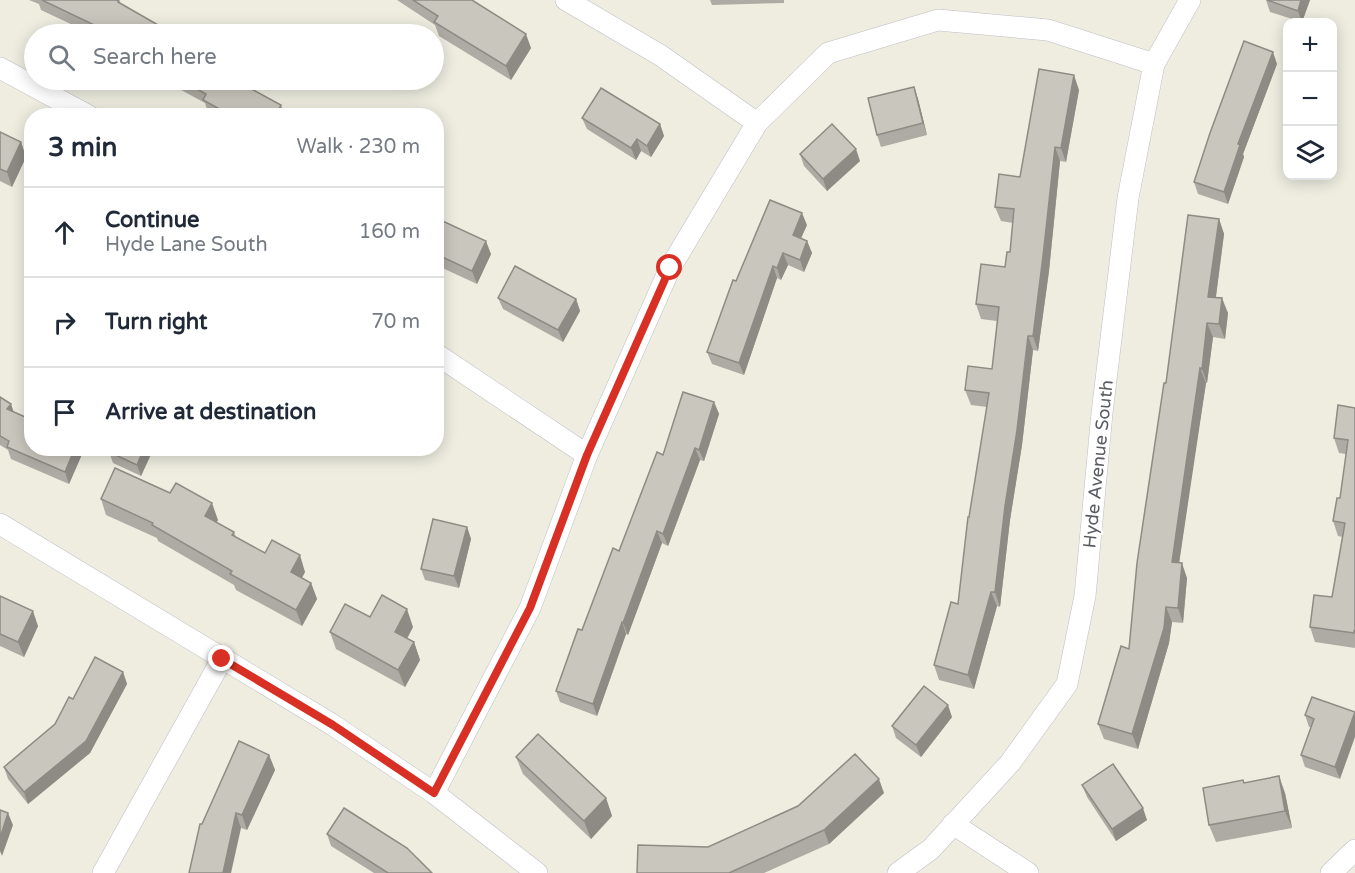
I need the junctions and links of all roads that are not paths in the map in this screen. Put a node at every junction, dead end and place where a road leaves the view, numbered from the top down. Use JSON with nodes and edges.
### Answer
{"nodes":[{"id":1,"x":566,"y":0,"type":"edge"},
{"id":2,"x":1190,"y":0,"type":"edge"},
{"id":3,"x":1154,"y":64,"type":"junction"},
{"id":4,"x":0,"y":68,"type":"edge"},
{"id":5,"x":24,"y":81,"type":"edge"},
{"id":6,"x":41,"y":90,"type":"edge"},
{"id":7,"x":74,"y":108,"type":"edge"},
{"id":8,"x":757,"y":123,"type":"junction"},
{"id":9,"x":444,"y":359,"type":"edge"},
{"id":10,"x":587,"y":455,"type":"junction"},
{"id":11,"x":0,"y":524,"type":"edge"},
{"id":12,"x":222,"y":659,"type":"junction"},
{"id":13,"x":434,"y":793,"type":"junction"},
{"id":14,"x":954,"y":824,"type":"junction"},
{"id":15,"x":1355,"y":850,"type":"edge"},
{"id":16,"x":103,"y":873,"type":"edge"},
{"id":17,"x":537,"y":873,"type":"edge"},
{"id":18,"x":898,"y":873,"type":"edge"},
{"id":19,"x":1028,"y":873,"type":"edge"},
{"id":20,"x":1330,"y":873,"type":"edge"}],
"edges":[{"from":1,"to":8,"type":"street"},
{"from":2,"to":3,"type":"street","name":"Hyde Avenue South"},
{"from":3,"to":8,"type":"street"},
{"from":3,"to":14,"type":"street","name":"Hyde Avenue South"},
{"from":4,"to":5,"type":"street"},
{"from":6,"to":7,"type":"street"},
{"from":8,"to":10,"type":"street"},
{"from":9,"to":10,"type":"street"},
{"from":10,"to":13,"type":"street"},
{"from":11,"to":12,"type":"street"},
{"from":12,"to":13,"type":"street"},
{"from":12,"to":16,"type":"street"},
{"from":13,"to":17,"type":"street"},
{"from":14,"to":18,"type":"street","name":"Hyde Avenue South"},
{"from":14,"to":19,"type":"street"},
{"from":15,"to":20,"type":"street"}]}
